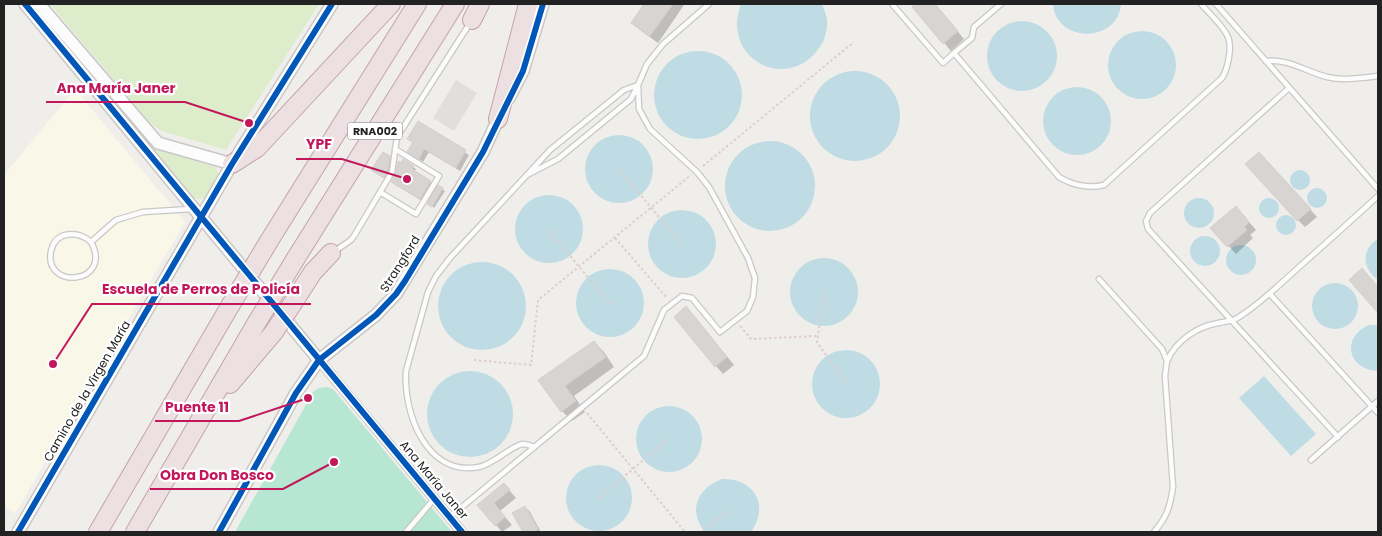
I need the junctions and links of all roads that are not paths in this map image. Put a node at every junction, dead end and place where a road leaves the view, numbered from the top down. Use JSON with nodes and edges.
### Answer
{"nodes":[{"id":1,"x":25,"y":4,"type":"edge"},
{"id":2,"x":39,"y":4,"type":"edge"},
{"id":3,"x":332,"y":4,"type":"edge"},
{"id":4,"x":391,"y":4,"type":"edge"},
{"id":5,"x":417,"y":4,"type":"edge"},
{"id":6,"x":455,"y":4,"type":"edge"},
{"id":7,"x":480,"y":4,"type":"edge"},
{"id":8,"x":528,"y":4,"type":"edge"},
{"id":9,"x":543,"y":4,"type":"edge"},
{"id":10,"x":709,"y":4,"type":"edge"},
{"id":11,"x":892,"y":4,"type":"edge"},
{"id":12,"x":1001,"y":4,"type":"edge"},
{"id":13,"x":1201,"y":4,"type":"edge"},
{"id":14,"x":1216,"y":4,"type":"edge"},
{"id":15,"x":472,"y":20,"type":"joint"},
{"id":16,"x":954,"y":53,"type":"junction"},
{"id":17,"x":1266,"y":61,"type":"junction"},
{"id":18,"x":1378,"y":76,"type":"edge"},
{"id":19,"x":638,"y":85,"type":"junction"},
{"id":20,"x":1289,"y":88,"type":"junction"},
{"id":21,"x":498,"y":119,"type":"junction"},
{"id":22,"x":395,"y":149,"type":"junction"},
{"id":23,"x":232,"y":164,"type":"junction"},
{"id":24,"x":524,"y":177,"type":"junction"},
{"id":25,"x":1378,"y":189,"type":"edge"},
{"id":26,"x":380,"y":192,"type":"junction"},
{"id":27,"x":1378,"y":196,"type":"edge"},
{"id":28,"x":193,"y":208,"type":"junction"},
{"id":29,"x":201,"y":218,"type":"junction"},
{"id":30,"x":91,"y":242,"type":"junction"},
{"id":31,"x":331,"y":253,"type":"joint"},
{"id":32,"x":1099,"y":279,"type":"dead end"},
{"id":33,"x":1270,"y":294,"type":"junction"},
{"id":34,"x":1232,"y":322,"type":"junction"},
{"id":35,"x":318,"y":360,"type":"junction"},
{"id":36,"x":1167,"y":361,"type":"junction"},
{"id":37,"x":1378,"y":401,"type":"edge"},
{"id":38,"x":1372,"y":406,"type":"junction"},
{"id":39,"x":1378,"y":413,"type":"edge"},
{"id":40,"x":202,"y":416,"type":"junction"},
{"id":41,"x":1338,"y":437,"type":"junction"},
{"id":42,"x":534,"y":447,"type":"junction"},
{"id":43,"x":1311,"y":460,"type":"dead end"},
{"id":44,"x":434,"y":498,"type":"junction"},
{"id":45,"x":450,"y":517,"type":"junction"},
{"id":46,"x":18,"y":532,"type":"edge"},
{"id":47,"x":98,"y":532,"type":"edge"},
{"id":48,"x":135,"y":532,"type":"edge"},
{"id":49,"x":219,"y":532,"type":"edge"},
{"id":50,"x":406,"y":532,"type":"edge"},
{"id":51,"x":462,"y":532,"type":"edge"},
{"id":52,"x":1154,"y":532,"type":"edge"}],
"edges":[{"from":1,"to":28,"type":"street","name":"Ana María Janer"},
{"from":2,"to":23,"type":"street"},
{"from":3,"to":23,"type":"street","name":"Camino de la Virgen María"},
{"from":4,"to":23,"type":"highway"},
{"from":5,"to":47,"type":"highway","number":"RNA002","bridge":true},
{"from":6,"to":40,"type":"highway","number":"RNA002","bridge":true},
{"from":7,"to":15,"type":"highway"},
{"from":8,"to":21,"type":"highway"},
{"from":9,"to":21,"type":"street","name":"Strangford"},
{"from":10,"to":19,"type":"lane"},
{"from":11,"to":16,"type":"lane"},
{"from":12,"to":16,"type":"lane"},
{"from":13,"to":16,"type":"lane"},
{"from":14,"to":17,"type":"lane"},
{"from":15,"to":22,"type":"lane"},
{"from":17,"to":18,"type":"lane"},
{"from":17,"to":20,"type":"lane"},
{"from":19,"to":24,"type":"lane"},
{"from":19,"to":24,"type":"lane"},
{"from":19,"to":42,"type":"lane"},
{"from":20,"to":25,"type":"lane"},
{"from":20,"to":34,"type":"lane"},
{"from":21,"to":35,"type":"street","name":"Strangford"},
{"from":22,"to":26,"type":"lane"},
{"from":22,"to":26,"type":"lane"},
{"from":23,"to":29,"type":"street","name":"Camino de la Virgen María"},
{"from":24,"to":42,"type":"lane"},
{"from":26,"to":31,"type":"lane"},
{"from":27,"to":33,"type":"lane"},
{"from":28,"to":29,"type":"street","name":"Ana María Janer"},
{"from":28,"to":30,"type":"lane"},
{"from":29,"to":35,"type":"street","name":"Ana María Janer"},
{"from":29,"to":46,"type":"street","name":"Camino de la Virgen María"},
{"from":30,"to":30,"type":"lane"},
{"from":31,"to":40,"type":"highway","bridge":true},
{"from":32,"to":36,"type":"lane"},
{"from":33,"to":34,"type":"lane"},
{"from":33,"to":38,"type":"lane"},
{"from":34,"to":36,"type":"lane"},
{"from":34,"to":41,"type":"lane"},
{"from":35,"to":44,"type":"street","name":"Ana María Janer"},
{"from":35,"to":49,"type":"street","name":"Strangford"},
{"from":36,"to":52,"type":"lane"},
{"from":37,"to":38,"type":"lane"},
{"from":38,"to":39,"type":"lane"},
{"from":38,"to":41,"type":"lane"},
{"from":40,"to":48,"type":"highway","number":"RNA002"},
{"from":41,"to":43,"type":"lane"},
{"from":42,"to":45,"type":"lane"},
{"from":44,"to":45,"type":"street","name":"Ana María Janer"},
{"from":44,"to":50,"type":"lane"},
{"from":45,"to":51,"type":"street","name":"Ana María Janer"}]}
